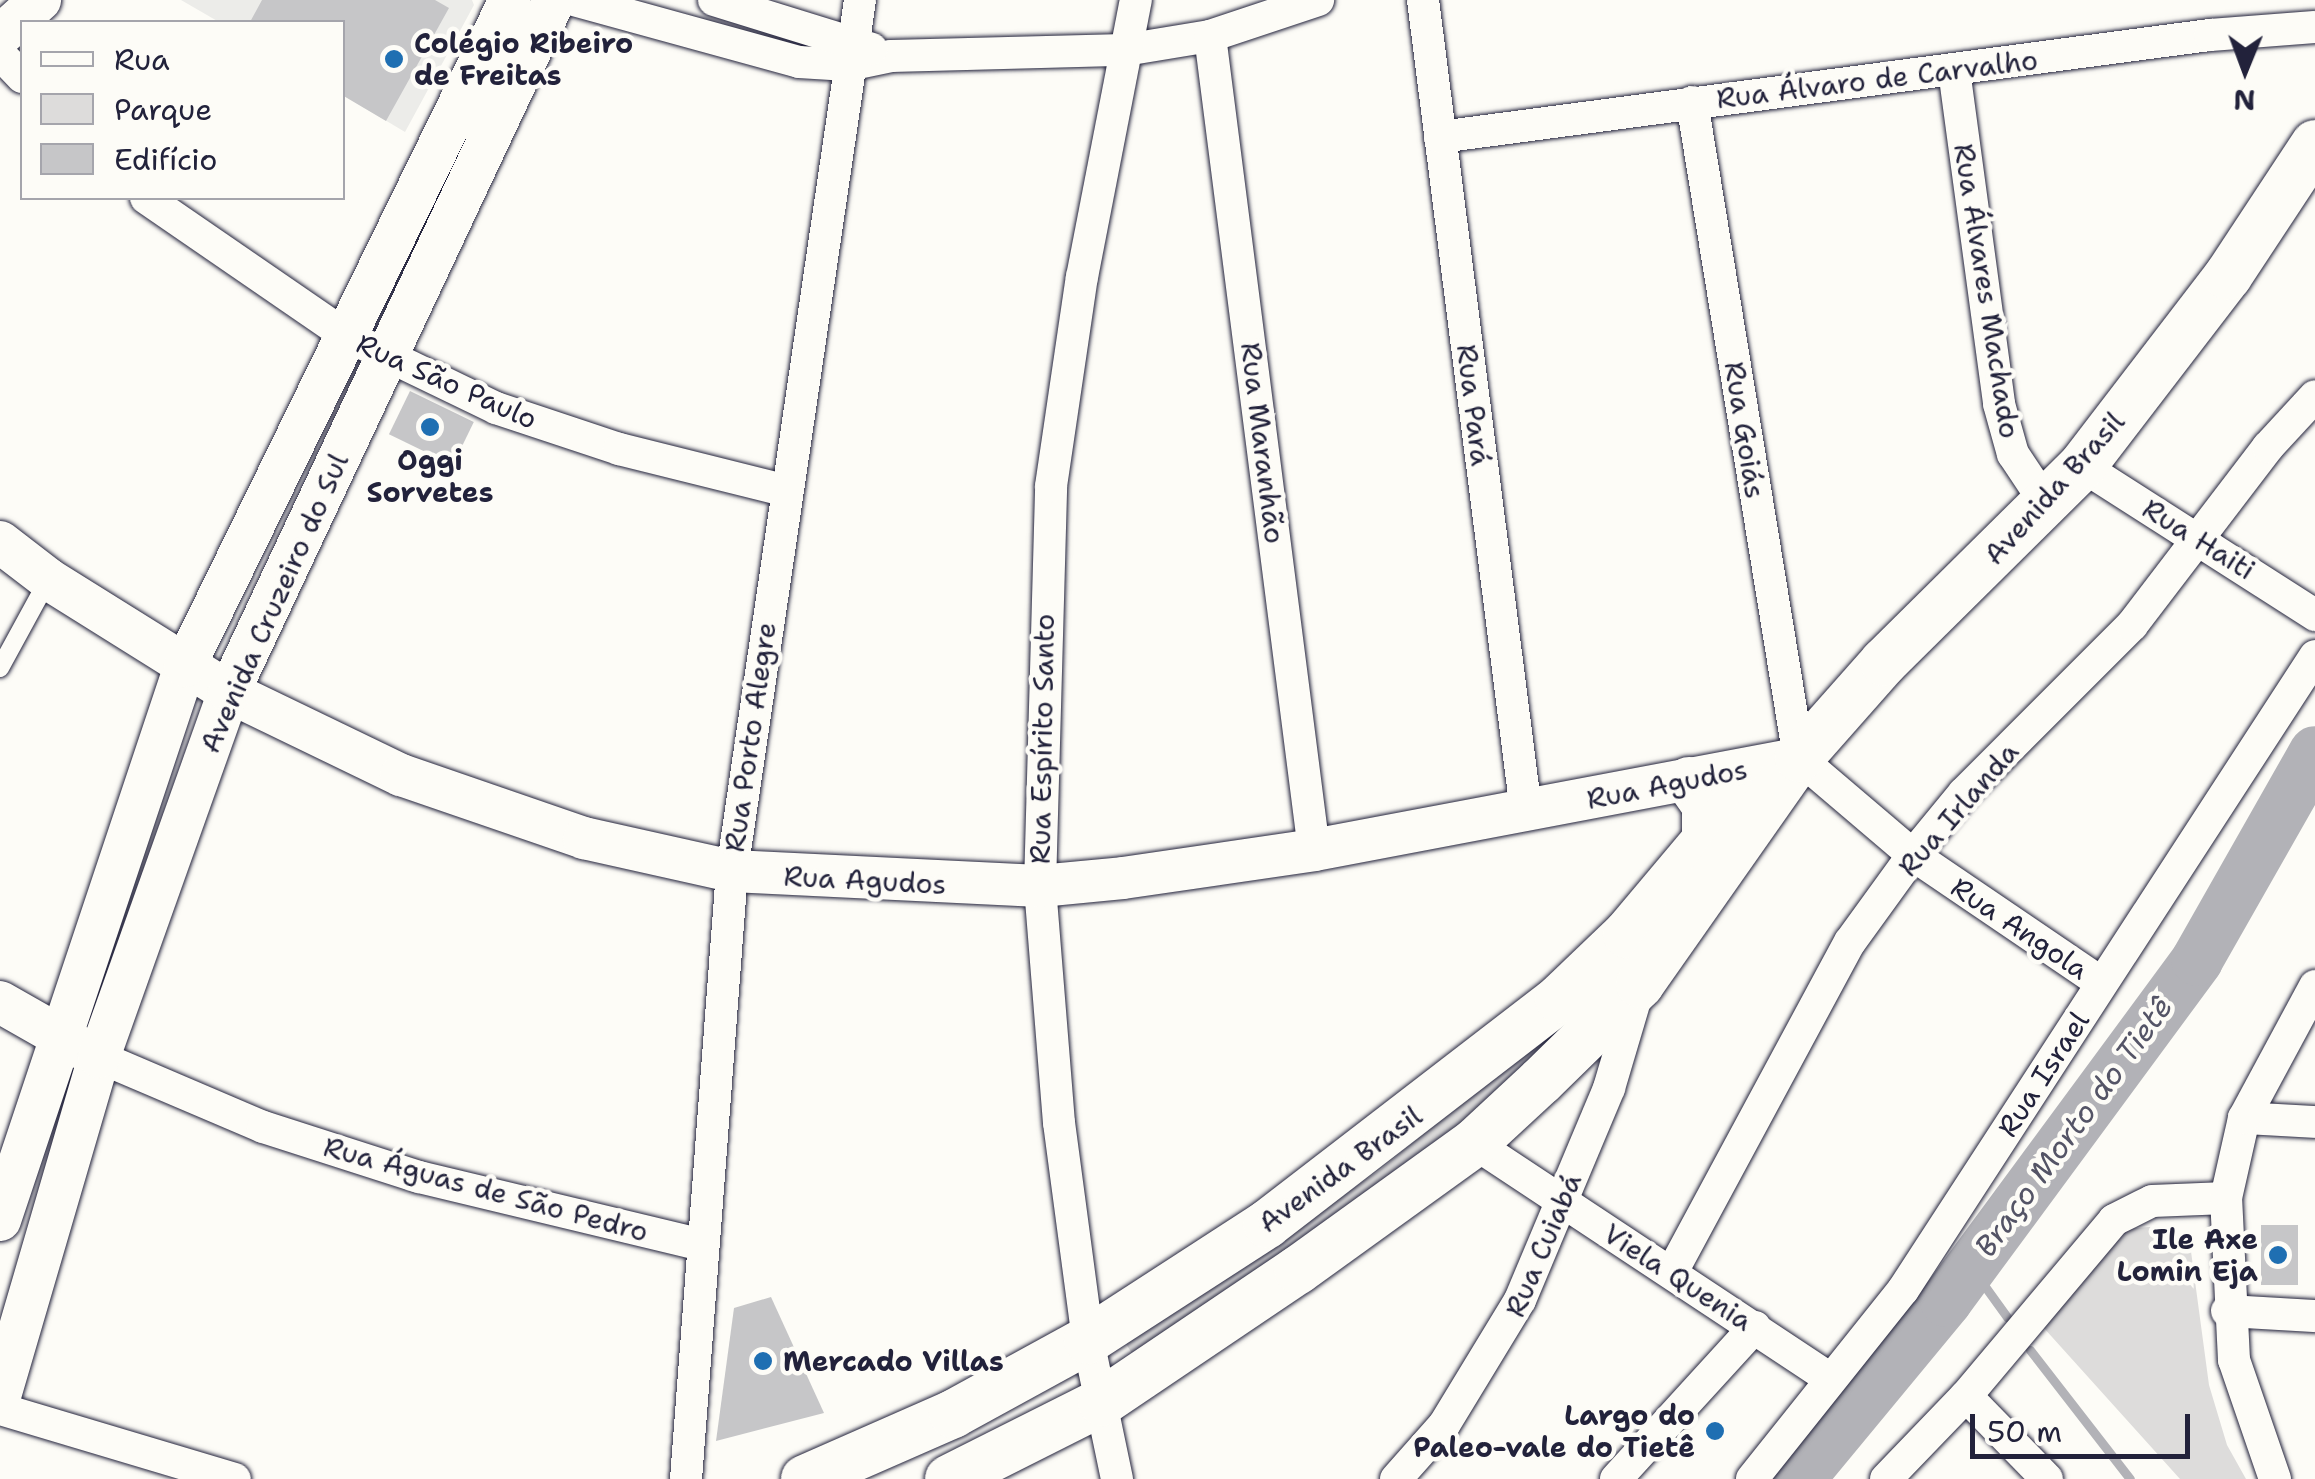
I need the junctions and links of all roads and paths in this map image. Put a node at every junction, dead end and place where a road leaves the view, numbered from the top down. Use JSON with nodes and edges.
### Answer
{"nodes":[{"id":1,"x":40,"y":0,"type":"edge"},
{"id":2,"x":510,"y":0,"type":"edge"},
{"id":3,"x":714,"y":0,"type":"edge"},
{"id":4,"x":860,"y":0,"type":"edge"},
{"id":5,"x":1136,"y":0,"type":"edge"},
{"id":6,"x":1318,"y":0,"type":"edge"},
{"id":7,"x":1424,"y":0,"type":"edge"},
{"id":8,"x":555,"y":1,"type":"edge"},
{"id":9,"x":2315,"y":27,"type":"edge"},
{"id":10,"x":0,"y":36,"type":"edge"},
{"id":11,"x":1210,"y":36,"type":"junction"},
{"id":12,"x":1125,"y":50,"type":"junction"},
{"id":13,"x":850,"y":53,"type":"junction"},
{"id":14,"x":0,"y":54,"type":"edge"},
{"id":15,"x":1954,"y":70,"type":"junction"},
{"id":16,"x":20,"y":75,"type":"edge"},
{"id":17,"x":1692,"y":102,"type":"junction"},
{"id":18,"x":1440,"y":138,"type":"junction"},
{"id":19,"x":2315,"y":144,"type":"edge"},
{"id":20,"x":149,"y":200,"type":"edge"},
{"id":21,"x":345,"y":334,"type":"junction"},
{"id":22,"x":386,"y":356,"type":"junction"},
{"id":23,"x":2315,"y":396,"type":"edge"},
{"id":24,"x":2082,"y":466,"type":"junction"},
{"id":25,"x":784,"y":490,"type":"junction"},
{"id":26,"x":2045,"y":502,"type":"junction"},
{"id":27,"x":2200,"y":538,"type":"junction"},
{"id":28,"x":0,"y":542,"type":"edge"},
{"id":29,"x":48,"y":579,"type":"junction"},
{"id":30,"x":2315,"y":615,"type":"edge"},
{"id":31,"x":2315,"y":656,"type":"edge"},
{"id":32,"x":186,"y":666,"type":"junction"},
{"id":33,"x":0,"y":668,"type":"edge"},
{"id":34,"x":229,"y":692,"type":"junction"},
{"id":35,"x":1798,"y":758,"type":"junction"},
{"id":36,"x":1689,"y":781,"type":"junction"},
{"id":37,"x":1526,"y":810,"type":"junction"},
{"id":38,"x":1706,"y":835,"type":"junction"},
{"id":39,"x":1314,"y":850,"type":"junction"},
{"id":40,"x":1913,"y":855,"type":"junction"},
{"id":41,"x":732,"y":871,"type":"junction"},
{"id":42,"x":1040,"y":886,"type":"junction"},
{"id":43,"x":2102,"y":983,"type":"junction"},
{"id":44,"x":1640,"y":984,"type":"junction"},
{"id":45,"x":2315,"y":986,"type":"edge"},
{"id":46,"x":0,"y":1002,"type":"edge"},
{"id":47,"x":57,"y":1036,"type":"junction"},
{"id":48,"x":99,"y":1058,"type":"junction"},
{"id":49,"x":2244,"y":1118,"type":"junction"},
{"id":50,"x":2315,"y":1122,"type":"edge"},
{"id":51,"x":1474,"y":1143,"type":"junction"},
{"id":52,"x":2226,"y":1198,"type":"junction"},
{"id":53,"x":1561,"y":1203,"type":"junction"},
{"id":54,"x":0,"y":1220,"type":"edge"},
{"id":55,"x":703,"y":1245,"type":"junction"},
{"id":56,"x":1672,"y":1272,"type":"junction"},
{"id":57,"x":2227,"y":1311,"type":"junction"},
{"id":58,"x":2315,"y":1316,"type":"edge"},
{"id":59,"x":1756,"y":1327,"type":"junction"},
{"id":60,"x":1088,"y":1340,"type":"junction"},
{"id":61,"x":1831,"y":1380,"type":"junction"},
{"id":62,"x":0,"y":1396,"type":"edge"},
{"id":63,"x":1966,"y":1396,"type":"junction"},
{"id":64,"x":1102,"y":1402,"type":"junction"},
{"id":65,"x":0,"y":1410,"type":"edge"},
{"id":66,"x":235,"y":1479,"type":"edge"},
{"id":67,"x":686,"y":1479,"type":"edge"},
{"id":68,"x":805,"y":1479,"type":"edge"},
{"id":69,"x":949,"y":1479,"type":"edge"},
{"id":70,"x":1117,"y":1479,"type":"edge"},
{"id":71,"x":1396,"y":1479,"type":"edge"},
{"id":72,"x":1616,"y":1479,"type":"edge"},
{"id":73,"x":1752,"y":1479,"type":"edge"},
{"id":74,"x":1886,"y":1479,"type":"edge"},
{"id":75,"x":2047,"y":1479,"type":"edge"},
{"id":76,"x":2274,"y":1479,"type":"edge"}],
"edges":[{"from":1,"to":10,"type":"street"},
{"from":2,"to":21,"type":"street","name":"Avenida Cruzeiro do Sul"},
{"from":3,"to":13,"type":"street"},
{"from":4,"to":13,"type":"street","name":"Rua Porto Alegre"},
{"from":5,"to":12,"type":"street","name":"Rua Espírito Santo"},
{"from":6,"to":11,"type":"street"},
{"from":7,"to":18,"type":"street","name":"Rua Pará"},
{"from":8,"to":13,"type":"street"},
{"from":8,"to":22,"type":"street","name":"Avenida Cruzeiro do Sul"},
{"from":9,"to":15,"type":"street","name":"Rua Álvaro de Carvalho"},
{"from":11,"to":12,"type":"street"},
{"from":11,"to":39,"type":"street","name":"Rua Maranhão"},
{"from":12,"to":13,"type":"street"},
{"from":12,"to":42,"type":"street","name":"Rua Espírito Santo"},
{"from":13,"to":25,"type":"street","name":"Rua Porto Alegre"},
{"from":14,"to":16,"type":"street"},
{"from":15,"to":17,"type":"street","name":"Rua Álvaro de Carvalho"},
{"from":15,"to":26,"type":"street","name":"Rua Álvares Machado"},
{"from":17,"to":18,"type":"street","name":"Rua Álvaro de Carvalho"},
{"from":17,"to":35,"type":"street","name":"Rua Goiás"},
{"from":18,"to":37,"type":"street","name":"Rua Pará"},
{"from":19,"to":24,"type":"main road","name":"Avenida Brasil"},
{"from":20,"to":21,"type":"street","name":"Rua São Paulo"},
{"from":21,"to":22,"type":"street","name":"Rua São Paulo"},
{"from":21,"to":32,"type":"street","name":"Avenida Cruzeiro do Sul"},
{"from":22,"to":25,"type":"street","name":"Rua São Paulo"},
{"from":22,"to":34,"type":"street","name":"Avenida Cruzeiro do Sul"},
{"from":23,"to":27,"type":"street","name":"Rua Irlanda"},
{"from":24,"to":26,"type":"main road","name":"Avenida Brasil"},
{"from":24,"to":27,"type":"street","name":"Rua Haiti"},
{"from":25,"to":41,"type":"street","name":"Rua Porto Alegre"},
{"from":26,"to":35,"type":"main road","name":"Avenida Brasil"},
{"from":27,"to":30,"type":"street","name":"Rua Haiti"},
{"from":27,"to":40,"type":"street","name":"Rua Irlanda"},
{"from":28,"to":29,"type":"street","name":"Rua Agudos"},
{"from":29,"to":32,"type":"street","name":"Rua Agudos"},
{"from":29,"to":33,"type":"lane"},
{"from":31,"to":43,"type":"street","name":"Rua Israel"},
{"from":32,"to":34,"type":"street","name":"Rua Agudos"},
{"from":32,"to":47,"type":"street","name":"Avenida Cruzeiro do Sul"},
{"from":34,"to":41,"type":"street","name":"Rua Agudos"},
{"from":34,"to":48,"type":"street","name":"Avenida Cruzeiro do Sul"},
{"from":35,"to":36,"type":"street","name":"Rua Agudos"},
{"from":35,"to":38,"type":"main road","name":"Avenida Brasil"},
{"from":35,"to":40,"type":"street","name":"Rua Angola"},
{"from":35,"to":44,"type":"main road","name":"Avenida Brasil"},
{"from":36,"to":37,"type":"street","name":"Rua Agudos"},
{"from":36,"to":38,"type":"main road"},
{"from":37,"to":39,"type":"street","name":"Rua Agudos"},
{"from":38,"to":60,"type":"main road","name":"Avenida Brasil"},
{"from":39,"to":42,"type":"street","name":"Rua Agudos"},
{"from":40,"to":43,"type":"street","name":"Rua Angola"},
{"from":40,"to":56,"type":"street","name":"Rua Irlanda"},
{"from":41,"to":42,"type":"street","name":"Rua Agudos"},
{"from":41,"to":55,"type":"street","name":"Rua Porto Alegre"},
{"from":42,"to":60,"type":"street","name":"Rua Espírito Santo"},
{"from":43,"to":61,"type":"street","name":"Rua Israel"},
{"from":44,"to":51,"type":"main road","name":"Avenida Brasil"},
{"from":44,"to":53,"type":"street","name":"Rua Cuiabá"},
{"from":45,"to":49,"type":"street"},
{"from":46,"to":47,"type":"street","name":"Rua Águas de São Pedro"},
{"from":47,"to":48,"type":"street","name":"Rua Águas de São Pedro"},
{"from":47,"to":54,"type":"street","name":"Avenida Cruzeiro do Sul"},
{"from":48,"to":55,"type":"street","name":"Rua Águas de São Pedro"},
{"from":48,"to":62,"type":"street","name":"Avenida Cruzeiro do Sul"},
{"from":49,"to":50,"type":"street"},
{"from":49,"to":52,"type":"street"},
{"from":51,"to":53,"type":"street","name":"Viela Quenia"},
{"from":51,"to":64,"type":"main road","name":"Avenida Brasil"},
{"from":52,"to":57,"type":"street"},
{"from":52,"to":63,"type":"street"},
{"from":53,"to":56,"type":"street","name":"Viela Quenia"},
{"from":53,"to":71,"type":"street","name":"Rua Cuiabá"},
{"from":55,"to":67,"type":"street","name":"Rua Porto Alegre"},
{"from":56,"to":59,"type":"street","name":"Viela Quenia"},
{"from":57,"to":58,"type":"street"},
{"from":57,"to":76,"type":"street"},
{"from":59,"to":61,"type":"street","name":"Viela Quenia"},
{"from":59,"to":72,"type":"street"},
{"from":60,"to":64,"type":"street","name":"Rua Espírito Santo"},
{"from":60,"to":68,"type":"main road","name":"Avenida Brasil"},
{"from":61,"to":73,"type":"street","name":"Rua Israel"},
{"from":63,"to":74,"type":"street"},
{"from":63,"to":75,"type":"street"},
{"from":64,"to":69,"type":"main road","name":"Avenida Brasil"},
{"from":64,"to":70,"type":"street","name":"Rua Espírito Santo"},
{"from":65,"to":66,"type":"street"}]}
